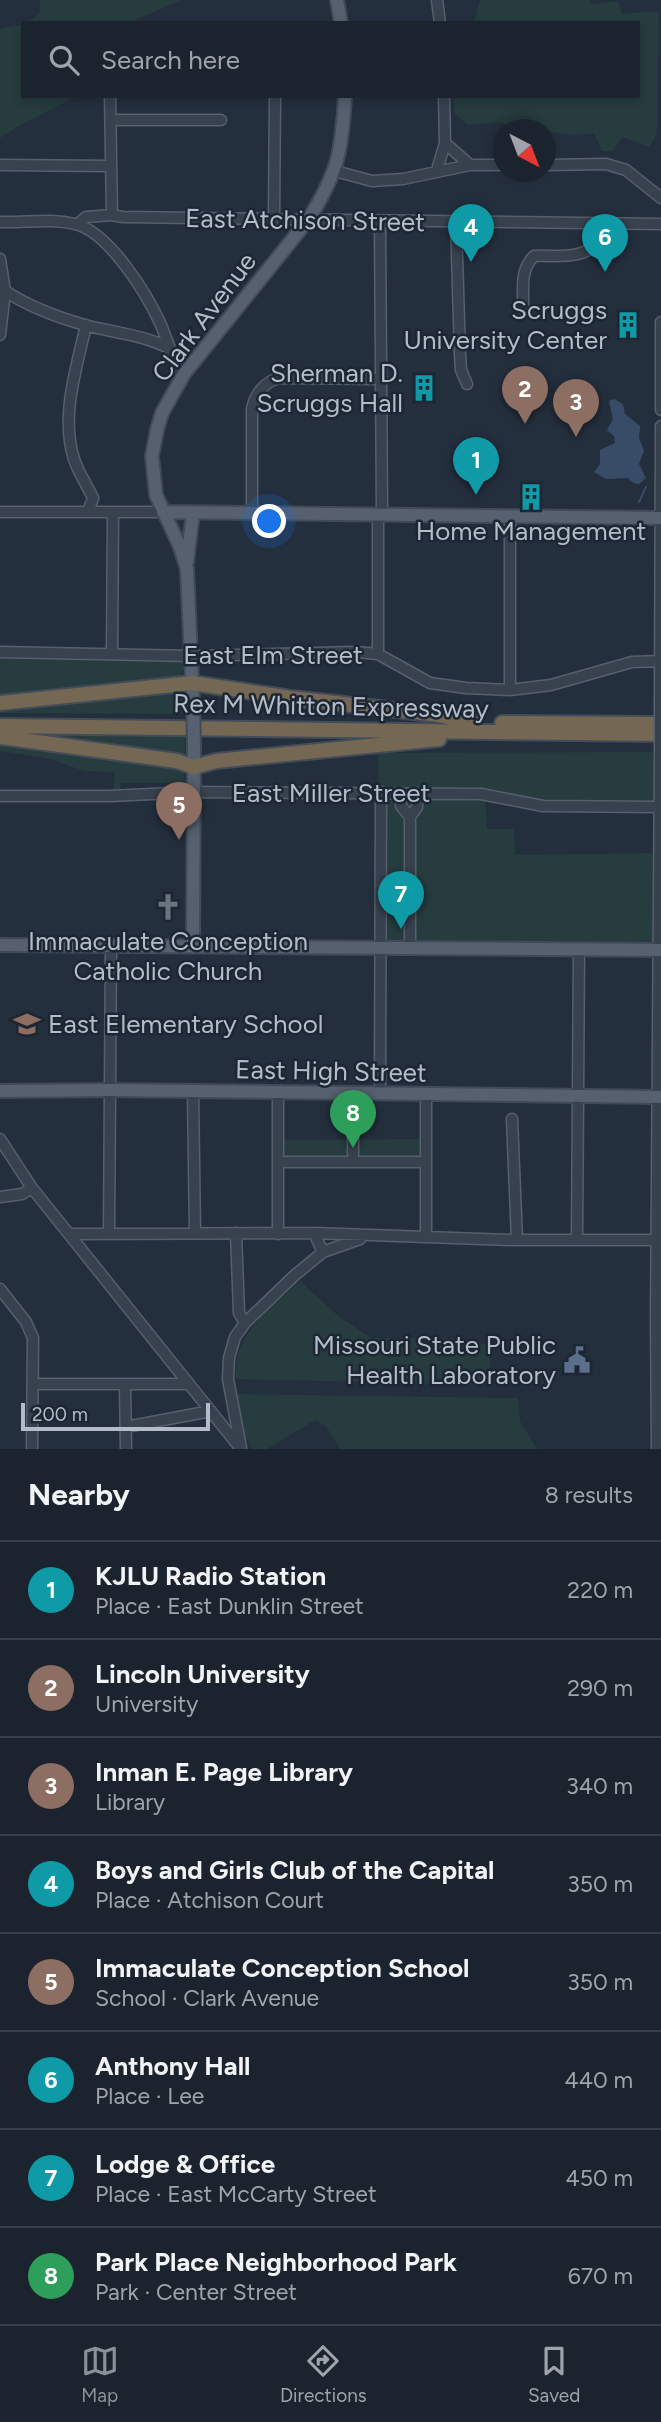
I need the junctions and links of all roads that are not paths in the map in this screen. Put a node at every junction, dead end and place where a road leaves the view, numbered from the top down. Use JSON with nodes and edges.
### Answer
{"nodes":[{"id":1,"x":337,"y":0,"type":"edge"},
{"id":2,"x":437,"y":0,"type":"edge"},
{"id":3,"x":341,"y":21,"type":"edge"},
{"id":4,"x":440,"y":21,"type":"edge"},
{"id":5,"x":110,"y":98,"type":"edge"},
{"id":6,"x":275,"y":98,"type":"edge"},
{"id":7,"x":345,"y":98,"type":"edge"},
{"id":8,"x":444,"y":98,"type":"edge"},
{"id":9,"x":111,"y":120,"type":"junction"},
{"id":10,"x":221,"y":120,"type":"dead end"},
{"id":11,"x":444,"y":143,"type":"junction"},
{"id":12,"x":556,"y":164,"type":"edge"},
{"id":13,"x":0,"y":165,"type":"edge"},
{"id":14,"x":470,"y":165,"type":"junction"},
{"id":15,"x":493,"y":165,"type":"edge"},
{"id":16,"x":111,"y":166,"type":"junction"},
{"id":17,"x":437,"y":170,"type":"junction"},
{"id":18,"x":335,"y":172,"type":"junction"},
{"id":19,"x":661,"y":198,"type":"edge"},
{"id":20,"x":112,"y":215,"type":"junction"},
{"id":21,"x":274,"y":219,"type":"junction"},
{"id":22,"x":308,"y":220,"type":"junction"},
{"id":23,"x":0,"y":222,"type":"edge"},
{"id":24,"x":380,"y":222,"type":"junction"},
{"id":25,"x":456,"y":222,"type":"junction"},
{"id":26,"x":598,"y":223,"type":"junction"},
{"id":27,"x":661,"y":224,"type":"edge"},
{"id":28,"x":79,"y":225,"type":"junction"},
{"id":29,"x":0,"y":259,"type":"edge"},
{"id":30,"x":5,"y":291,"type":"junction"},
{"id":31,"x":523,"y":309,"type":"dead end"},
{"id":32,"x":661,"y":322,"type":"edge"},
{"id":33,"x":86,"y":326,"type":"junction"},
{"id":34,"x":0,"y":335,"type":"edge"},
{"id":35,"x":169,"y":348,"type":"junction"},
{"id":36,"x":184,"y":374,"type":"junction"},
{"id":37,"x":382,"y":379,"type":"junction"},
{"id":38,"x":467,"y":384,"type":"dead end"},
{"id":39,"x":661,"y":410,"type":"edge"},
{"id":40,"x":661,"y":426,"type":"edge"},
{"id":41,"x":93,"y":498,"type":"junction"},
{"id":42,"x":0,"y":512,"type":"edge"},
{"id":43,"x":88,"y":512,"type":"junction"},
{"id":44,"x":110,"y":512,"type":"junction"},
{"id":45,"x":163,"y":512,"type":"junction"},
{"id":46,"x":193,"y":513,"type":"junction"},
{"id":47,"x":252,"y":513,"type":"junction"},
{"id":48,"x":380,"y":514,"type":"junction"},
{"id":49,"x":510,"y":517,"type":"junction"},
{"id":50,"x":661,"y":518,"type":"edge"},
{"id":51,"x":176,"y":538,"type":"junction"},
{"id":52,"x":187,"y":569,"type":"junction"},
{"id":53,"x":0,"y":652,"type":"edge"},
{"id":54,"x":112,"y":653,"type":"junction"},
{"id":55,"x":378,"y":654,"type":"junction"},
{"id":56,"x":191,"y":656,"type":"junction"},
{"id":57,"x":660,"y":661,"type":"edge"},
{"id":58,"x":192,"y":683,"type":"junction"},
{"id":59,"x":510,"y":690,"type":"junction"},
{"id":60,"x":660,"y":701,"type":"edge"},
{"id":61,"x":0,"y":703,"type":"edge"},
{"id":62,"x":0,"y":718,"type":"edge"},
{"id":63,"x":473,"y":722,"type":"junction"},
{"id":64,"x":661,"y":724,"type":"edge"},
{"id":65,"x":0,"y":726,"type":"edge"},
{"id":66,"x":497,"y":732,"type":"junction"},
{"id":67,"x":661,"y":734,"type":"edge"},
{"id":68,"x":0,"y":737,"type":"edge"},
{"id":69,"x":660,"y":752,"type":"edge"},
{"id":70,"x":194,"y":767,"type":"junction"},
{"id":71,"x":194,"y":792,"type":"junction"},
{"id":72,"x":381,"y":792,"type":"junction"},
{"id":73,"x":401,"y":793,"type":"junction"},
{"id":74,"x":418,"y":793,"type":"junction"},
{"id":75,"x":0,"y":796,"type":"edge"},
{"id":76,"x":660,"y":807,"type":"edge"},
{"id":77,"x":410,"y":817,"type":"junction"},
{"id":78,"x":0,"y":945,"type":"edge"},
{"id":79,"x":111,"y":946,"type":"junction"},
{"id":80,"x":193,"y":946,"type":"junction"},
{"id":81,"x":381,"y":948,"type":"junction"},
{"id":82,"x":410,"y":948,"type":"junction"},
{"id":83,"x":579,"y":950,"type":"junction"},
{"id":84,"x":660,"y":950,"type":"edge"},
{"id":85,"x":0,"y":1090,"type":"edge"},
{"id":86,"x":111,"y":1090,"type":"junction"},
{"id":87,"x":193,"y":1092,"type":"junction"},
{"id":88,"x":278,"y":1093,"type":"junction"},
{"id":89,"x":380,"y":1093,"type":"junction"},
{"id":90,"x":353,"y":1094,"type":"junction"},
{"id":91,"x":426,"y":1094,"type":"junction"},
{"id":92,"x":578,"y":1096,"type":"junction"},
{"id":93,"x":659,"y":1097,"type":"edge"},
{"id":94,"x":512,"y":1119,"type":"dead end"},
{"id":95,"x":0,"y":1139,"type":"edge"},
{"id":96,"x":278,"y":1161,"type":"junction"},
{"id":97,"x":353,"y":1162,"type":"junction"},
{"id":98,"x":426,"y":1162,"type":"junction"},
{"id":99,"x":32,"y":1188,"type":"junction"},
{"id":100,"x":0,"y":1197,"type":"edge"},
{"id":101,"x":109,"y":1233,"type":"junction"},
{"id":102,"x":195,"y":1233,"type":"junction"},
{"id":103,"x":236,"y":1233,"type":"junction"},
{"id":104,"x":314,"y":1233,"type":"junction"},
{"id":105,"x":69,"y":1234,"type":"junction"},
{"id":106,"x":278,"y":1234,"type":"junction"},
{"id":107,"x":368,"y":1237,"type":"junction"},
{"id":108,"x":426,"y":1237,"type":"junction"},
{"id":109,"x":517,"y":1240,"type":"junction"},
{"id":110,"x":577,"y":1240,"type":"junction"},
{"id":111,"x":659,"y":1240,"type":"edge"},
{"id":112,"x":323,"y":1252,"type":"junction"},
{"id":113,"x":0,"y":1289,"type":"edge"},
{"id":114,"x":245,"y":1323,"type":"junction"},
{"id":115,"x":33,"y":1384,"type":"junction"},
{"id":116,"x":125,"y":1384,"type":"junction"},
{"id":117,"x":188,"y":1384,"type":"junction"},
{"id":118,"x":211,"y":1411,"type":"junction"},
{"id":119,"x":126,"y":1427,"type":"junction"},
{"id":120,"x":32,"y":1449,"type":"edge"},
{"id":121,"x":126,"y":1449,"type":"edge"},
{"id":122,"x":241,"y":1449,"type":"edge"},
{"id":123,"x":657,"y":1449,"type":"edge"}],
"edges":[{"from":1,"to":3,"type":"main road"},
{"from":2,"to":4,"type":"street"},
{"from":5,"to":9,"type":"street"},
{"from":6,"to":21,"type":"street"},
{"from":7,"to":18,"type":"main road","name":"Clark Avenue"},
{"from":8,"to":11,"type":"street"},
{"from":9,"to":10,"type":"street"},
{"from":9,"to":16,"type":"street"},
{"from":11,"to":14,"type":"street"},
{"from":11,"to":17,"type":"street"},
{"from":12,"to":19,"type":"street"},
{"from":13,"to":16,"type":"street"},
{"from":14,"to":15,"type":"street"},
{"from":14,"to":17,"type":"street"},
{"from":16,"to":20,"type":"street"},
{"from":17,"to":18,"type":"street"},
{"from":18,"to":22,"type":"main road","name":"Clark Avenue"},
{"from":20,"to":21,"type":"street","name":"East Atchison Street"},
{"from":20,"to":28,"type":"street","name":"East Atchison Street"},
{"from":21,"to":22,"type":"street","name":"East Atchison Street"},
{"from":22,"to":24,"type":"street","name":"East Atchison Street"},
{"from":22,"to":36,"type":"main road","name":"Clark Avenue"},
{"from":23,"to":28,"type":"street"},
{"from":24,"to":25,"type":"street","name":"East Atchison Street"},
{"from":24,"to":37,"type":"street"},
{"from":25,"to":26,"type":"street","name":"East Atchison Street"},
{"from":25,"to":38,"type":"street"},
{"from":26,"to":27,"type":"street","name":"East Atchison Street"},
{"from":26,"to":31,"type":"street"},
{"from":28,"to":35,"type":"street"},
{"from":29,"to":30,"type":"street"},
{"from":30,"to":33,"type":"street"},
{"from":30,"to":34,"type":"street"},
{"from":32,"to":39,"type":"street"},
{"from":33,"to":35,"type":"street"},
{"from":33,"to":41,"type":"street"},
{"from":35,"to":36,"type":"street"},
{"from":36,"to":45,"type":"main road","name":"Clark Avenue"},
{"from":37,"to":47,"type":"street"},
{"from":37,"to":48,"type":"street"},
{"from":40,"to":50,"type":"street"},
{"from":41,"to":43,"type":"street"},
{"from":41,"to":44,"type":"street"},
{"from":42,"to":43,"type":"street"},
{"from":43,"to":44,"type":"street"},
{"from":44,"to":45,"type":"street"},
{"from":44,"to":54,"type":"street"},
{"from":45,"to":46,"type":"main road"},
{"from":45,"to":51,"type":"main road","name":"Clark Avenue"},
{"from":46,"to":47,"type":"main road"},
{"from":46,"to":51,"type":"main road"},
{"from":46,"to":52,"type":"main road"},
{"from":47,"to":48,"type":"main road"},
{"from":48,"to":49,"type":"main road"},
{"from":48,"to":55,"type":"street"},
{"from":49,"to":50,"type":"main road"},
{"from":49,"to":59,"type":"street"},
{"from":50,"to":57,"type":"street"},
{"from":51,"to":52,"type":"main road","name":"Clark Avenue"},
{"from":52,"to":56,"type":"main road","name":"Clark Avenue"},
{"from":53,"to":54,"type":"street","name":"East Elm Street"},
{"from":54,"to":56,"type":"street","name":"East Elm Street"},
{"from":55,"to":56,"type":"street","name":"East Elm Street"},
{"from":55,"to":59,"type":"street","name":"East Elm Street"},
{"from":56,"to":58,"type":"main road","name":"Clark Avenue"},
{"from":57,"to":59,"type":"street","name":"East Elm Street"},
{"from":57,"to":60,"type":"street"},
{"from":58,"to":61,"type":"highway"},
{"from":58,"to":63,"type":"highway"},
{"from":58,"to":70,"type":"main road","name":"Clark Avenue","bridge":true},
{"from":60,"to":69,"type":"street","bridge":true},
{"from":62,"to":63,"type":"highway","name":"Rex M Whitton Expressway"},
{"from":63,"to":64,"type":"highway","name":"Rex M Whitton Expressway"},
{"from":65,"to":66,"type":"highway","name":"Rex M Whitton Expressway"},
{"from":66,"to":67,"type":"highway","name":"Rex M Whitton Expressway"},
{"from":66,"to":70,"type":"highway"},
{"from":68,"to":70,"type":"highway"},
{"from":69,"to":76,"type":"street"},
{"from":70,"to":71,"type":"main road","name":"Clark Avenue"},
{"from":71,"to":72,"type":"street","name":"East Miller Street"},
{"from":71,"to":75,"type":"street","name":"East Miller Street"},
{"from":71,"to":80,"type":"main road","name":"Clark Avenue"},
{"from":72,"to":73,"type":"street","name":"East Miller Street"},
{"from":72,"to":81,"type":"street"},
{"from":73,"to":74,"type":"street","name":"East Miller Street"},
{"from":73,"to":77,"type":"street"},
{"from":74,"to":76,"type":"street","name":"East Miller Street"},
{"from":74,"to":77,"type":"street"},
{"from":76,"to":84,"type":"street"},
{"from":77,"to":82,"type":"street"},
{"from":78,"to":79,"type":"main road"},
{"from":79,"to":80,"type":"main road"},
{"from":79,"to":86,"type":"street"},
{"from":80,"to":81,"type":"main road"},
{"from":81,"to":82,"type":"main road"},
{"from":81,"to":89,"type":"street"},
{"from":82,"to":83,"type":"main road"},
{"from":83,"to":84,"type":"main road"},
{"from":83,"to":92,"type":"street"},
{"from":84,"to":93,"type":"street"},
{"from":85,"to":86,"type":"main road","name":"East High Street"},
{"from":86,"to":87,"type":"main road","name":"East High Street"},
{"from":86,"to":101,"type":"street"},
{"from":87,"to":88,"type":"main road","name":"East High Street"},
{"from":87,"to":102,"type":"street"},
{"from":88,"to":90,"type":"main road","name":"East High Street"},
{"from":88,"to":96,"type":"street"},
{"from":89,"to":90,"type":"main road","name":"East High Street"},
{"from":89,"to":91,"type":"main road","name":"East High Street"},
{"from":90,"to":97,"type":"street"},
{"from":91,"to":92,"type":"main road","name":"East High Street"},
{"from":91,"to":98,"type":"street"},
{"from":92,"to":93,"type":"main road","name":"East High Street"},
{"from":92,"to":110,"type":"street"},
{"from":93,"to":111,"type":"street"},
{"from":94,"to":109,"type":"street"},
{"from":95,"to":99,"type":"street"},
{"from":96,"to":97,"type":"street"},
{"from":96,"to":106,"type":"street"},
{"from":97,"to":98,"type":"street"},
{"from":98,"to":108,"type":"street"},
{"from":99,"to":100,"type":"street"},
{"from":99,"to":105,"type":"street"},
{"from":101,"to":102,"type":"street"},
{"from":101,"to":105,"type":"street"},
{"from":102,"to":103,"type":"street"},
{"from":103,"to":106,"type":"street"},
{"from":103,"to":114,"type":"street"},
{"from":104,"to":106,"type":"street"},
{"from":104,"to":107,"type":"street"},
{"from":104,"to":112,"type":"street"},
{"from":105,"to":117,"type":"street"},
{"from":107,"to":108,"type":"street"},
{"from":107,"to":112,"type":"street"},
{"from":108,"to":109,"type":"street"},
{"from":109,"to":110,"type":"street"},
{"from":110,"to":111,"type":"street"},
{"from":111,"to":123,"type":"street"},
{"from":112,"to":114,"type":"street"},
{"from":113,"to":115,"type":"street"},
{"from":114,"to":122,"type":"street"},
{"from":115,"to":116,"type":"street"},
{"from":115,"to":120,"type":"street"},
{"from":116,"to":117,"type":"street"},
{"from":116,"to":119,"type":"street"},
{"from":117,"to":118,"type":"street"},
{"from":118,"to":119,"type":"street"},
{"from":118,"to":122,"type":"street"},
{"from":119,"to":121,"type":"street"}]}
